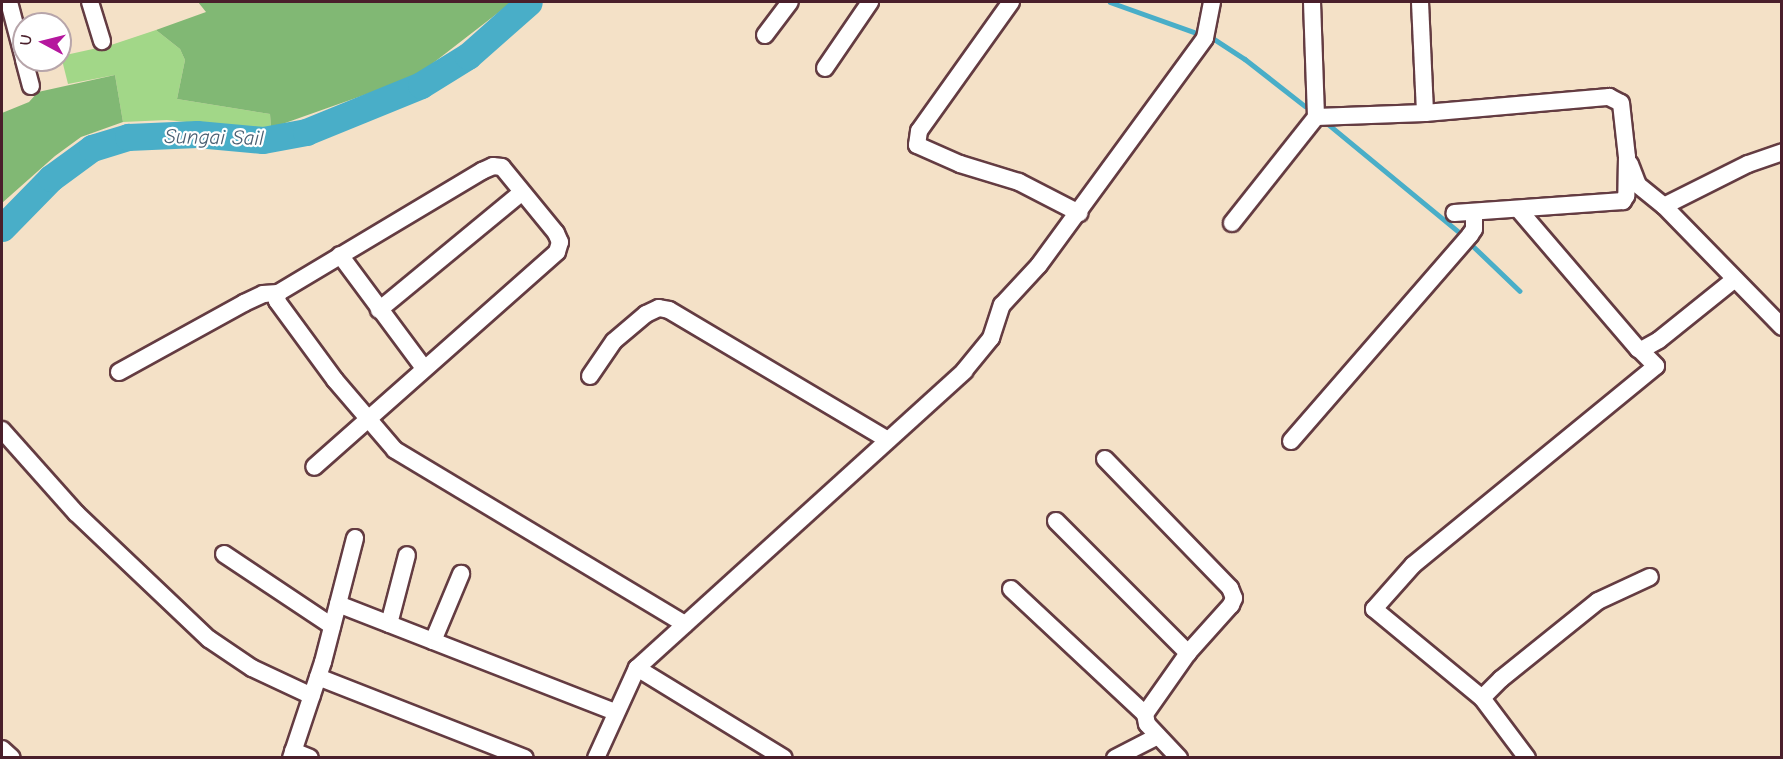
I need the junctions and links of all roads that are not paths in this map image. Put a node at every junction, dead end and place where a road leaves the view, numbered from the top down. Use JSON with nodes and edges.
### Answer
{"nodes":[{"id":1,"x":90,"y":2,"type":"edge"},
{"id":2,"x":790,"y":2,"type":"edge"},
{"id":3,"x":870,"y":2,"type":"edge"},
{"id":4,"x":1011,"y":2,"type":"edge"},
{"id":5,"x":1212,"y":2,"type":"edge"},
{"id":6,"x":1312,"y":2,"type":"edge"},
{"id":7,"x":1420,"y":2,"type":"edge"},
{"id":8,"x":765,"y":35,"type":"dead end"},
{"id":9,"x":102,"y":41,"type":"dead end"},
{"id":10,"x":825,"y":68,"type":"dead end"},
{"id":11,"x":27,"y":72,"type":"edge"},
{"id":12,"x":31,"y":86,"type":"dead end"},
{"id":13,"x":1425,"y":113,"type":"junction"},
{"id":14,"x":1316,"y":117,"type":"junction"},
{"id":15,"x":1782,"y":152,"type":"edge"},
{"id":16,"x":1627,"y":157,"type":"junction"},
{"id":17,"x":522,"y":192,"type":"junction"},
{"id":18,"x":1664,"y":206,"type":"junction"},
{"id":19,"x":1519,"y":210,"type":"junction"},
{"id":20,"x":1474,"y":212,"type":"junction"},
{"id":21,"x":1079,"y":213,"type":"junction"},
{"id":22,"x":1454,"y":213,"type":"dead end"},
{"id":23,"x":1232,"y":223,"type":"dead end"},
{"id":24,"x":340,"y":255,"type":"junction"},
{"id":25,"x":1735,"y":279,"type":"junction"},
{"id":26,"x":278,"y":293,"type":"junction"},
{"id":27,"x":379,"y":310,"type":"junction"},
{"id":28,"x":1782,"y":327,"type":"edge"},
{"id":29,"x":1639,"y":349,"type":"junction"},
{"id":30,"x":424,"y":368,"type":"junction"},
{"id":31,"x":118,"y":372,"type":"dead end"},
{"id":32,"x":590,"y":376,"type":"dead end"},
{"id":33,"x":367,"y":417,"type":"junction"},
{"id":34,"x":2,"y":430,"type":"edge"},
{"id":35,"x":886,"y":439,"type":"junction"},
{"id":36,"x":1291,"y":441,"type":"dead end"},
{"id":37,"x":1105,"y":459,"type":"dead end"},
{"id":38,"x":314,"y":467,"type":"dead end"},
{"id":39,"x":1056,"y":521,"type":"dead end"},
{"id":40,"x":355,"y":538,"type":"dead end"},
{"id":41,"x":224,"y":554,"type":"dead end"},
{"id":42,"x":407,"y":555,"type":"dead end"},
{"id":43,"x":461,"y":574,"type":"dead end"},
{"id":44,"x":1650,"y":577,"type":"dead end"},
{"id":45,"x":1011,"y":589,"type":"dead end"},
{"id":46,"x":338,"y":604,"type":"junction"},
{"id":47,"x":389,"y":624,"type":"junction"},
{"id":48,"x":685,"y":624,"type":"junction"},
{"id":49,"x":332,"y":626,"type":"junction"},
{"id":50,"x":433,"y":641,"type":"junction"},
{"id":51,"x":1188,"y":653,"type":"junction"},
{"id":52,"x":637,"y":668,"type":"junction"},
{"id":53,"x":318,"y":677,"type":"junction"},
{"id":54,"x":312,"y":696,"type":"junction"},
{"id":55,"x":1482,"y":698,"type":"junction"},
{"id":56,"x":615,"y":712,"type":"junction"},
{"id":57,"x":1145,"y":714,"type":"junction"},
{"id":58,"x":1158,"y":736,"type":"junction"},
{"id":59,"x":2,"y":749,"type":"edge"},
{"id":60,"x":292,"y":754,"type":"edge"},
{"id":61,"x":12,"y":758,"type":"edge"},
{"id":62,"x":310,"y":758,"type":"edge"},
{"id":63,"x":525,"y":758,"type":"edge"},
{"id":64,"x":596,"y":758,"type":"edge"},
{"id":65,"x":784,"y":758,"type":"edge"},
{"id":66,"x":1114,"y":758,"type":"edge"},
{"id":67,"x":1179,"y":758,"type":"edge"},
{"id":68,"x":1527,"y":758,"type":"edge"}],
"edges":[{"from":1,"to":9,"type":"street"},
{"from":2,"to":8,"type":"street"},
{"from":3,"to":10,"type":"street"},
{"from":4,"to":21,"type":"street"},
{"from":5,"to":21,"type":"street"},
{"from":6,"to":14,"type":"street"},
{"from":7,"to":13,"type":"street"},
{"from":11,"to":12,"type":"street"},
{"from":13,"to":14,"type":"street"},
{"from":13,"to":16,"type":"street"},
{"from":14,"to":23,"type":"street"},
{"from":15,"to":18,"type":"street"},
{"from":16,"to":18,"type":"street"},
{"from":16,"to":19,"type":"street"},
{"from":17,"to":24,"type":"street"},
{"from":17,"to":27,"type":"street"},
{"from":17,"to":30,"type":"street"},
{"from":18,"to":25,"type":"street"},
{"from":19,"to":20,"type":"street"},
{"from":19,"to":29,"type":"street"},
{"from":20,"to":22,"type":"street"},
{"from":20,"to":36,"type":"street"},
{"from":21,"to":35,"type":"street"},
{"from":24,"to":26,"type":"street"},
{"from":24,"to":27,"type":"street"},
{"from":25,"to":28,"type":"street"},
{"from":25,"to":29,"type":"street"},
{"from":26,"to":31,"type":"street"},
{"from":26,"to":33,"type":"street"},
{"from":27,"to":30,"type":"street"},
{"from":29,"to":55,"type":"street"},
{"from":30,"to":33,"type":"street"},
{"from":32,"to":35,"type":"street"},
{"from":33,"to":38,"type":"street"},
{"from":33,"to":48,"type":"street"},
{"from":34,"to":54,"type":"street"},
{"from":35,"to":48,"type":"street"},
{"from":37,"to":51,"type":"street"},
{"from":39,"to":51,"type":"street"},
{"from":40,"to":46,"type":"street"},
{"from":41,"to":49,"type":"street"},
{"from":42,"to":47,"type":"street"},
{"from":43,"to":50,"type":"street"},
{"from":44,"to":55,"type":"street"},
{"from":45,"to":57,"type":"street"},
{"from":46,"to":47,"type":"street"},
{"from":46,"to":49,"type":"street"},
{"from":47,"to":50,"type":"street"},
{"from":48,"to":52,"type":"street"},
{"from":49,"to":53,"type":"street"},
{"from":50,"to":56,"type":"street"},
{"from":51,"to":57,"type":"street"},
{"from":52,"to":56,"type":"street"},
{"from":52,"to":65,"type":"street"},
{"from":53,"to":54,"type":"street"},
{"from":53,"to":63,"type":"street"},
{"from":54,"to":60,"type":"street"},
{"from":55,"to":68,"type":"street"},
{"from":56,"to":64,"type":"street"},
{"from":57,"to":58,"type":"street"},
{"from":58,"to":66,"type":"street"},
{"from":58,"to":67,"type":"street"},
{"from":59,"to":61,"type":"street"},
{"from":60,"to":62,"type":"street"}]}
